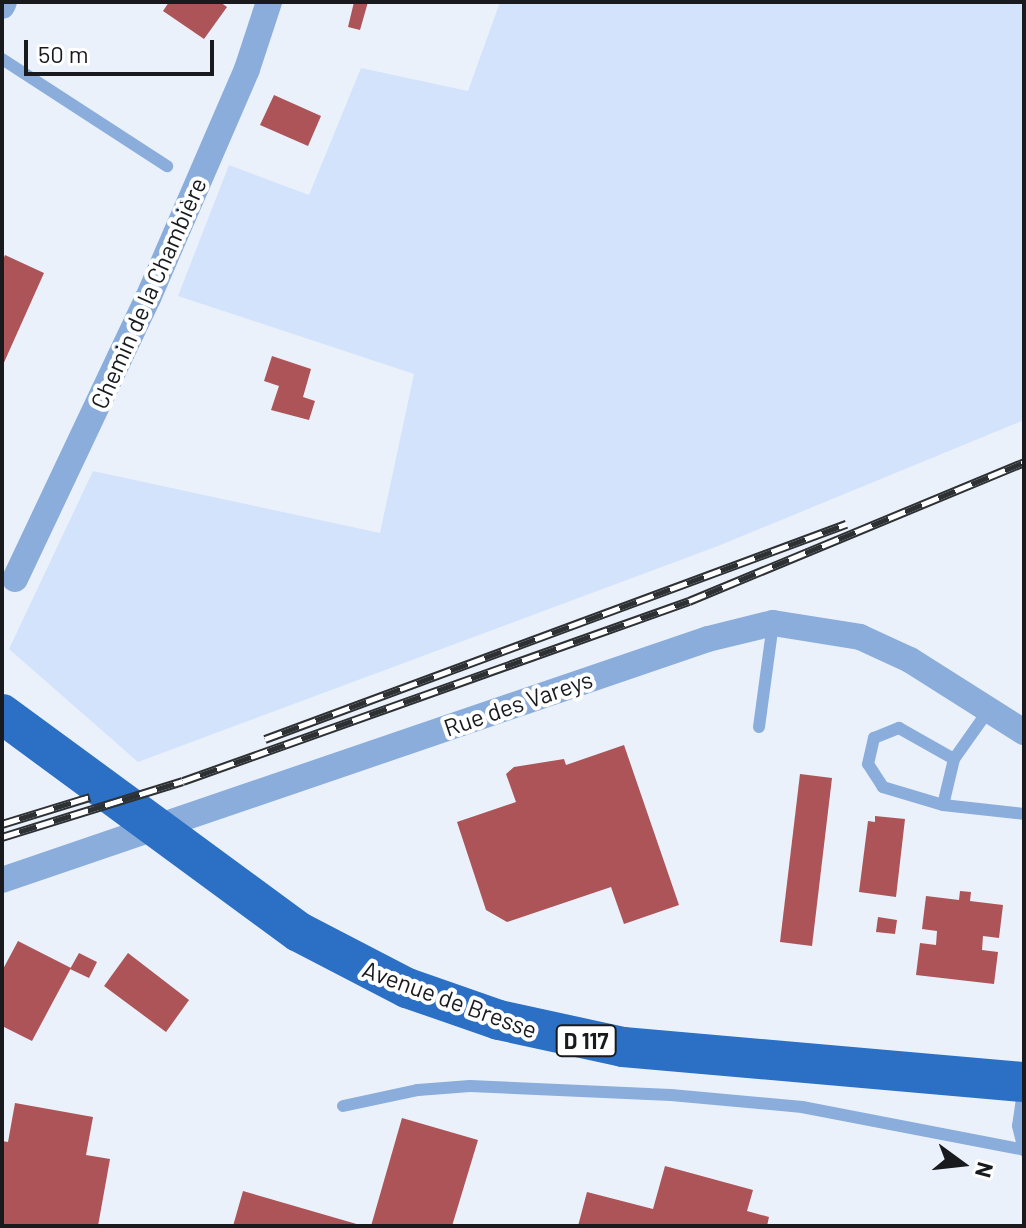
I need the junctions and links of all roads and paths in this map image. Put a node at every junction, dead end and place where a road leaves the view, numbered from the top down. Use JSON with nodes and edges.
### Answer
{"nodes":[{"id":1,"x":269,"y":2,"type":"edge"},
{"id":2,"x":2,"y":59,"type":"edge"},
{"id":3,"x":167,"y":166,"type":"dead end"},
{"id":4,"x":15,"y":579,"type":"dead end"},
{"id":5,"x":773,"y":623,"type":"junction"},
{"id":6,"x":988,"y":711,"type":"junction"},
{"id":7,"x":2,"y":714,"type":"edge"},
{"id":8,"x":759,"y":727,"type":"dead end"},
{"id":9,"x":1024,"y":732,"type":"edge"},
{"id":10,"x":954,"y":759,"type":"junction"},
{"id":11,"x":943,"y":805,"type":"junction"},
{"id":12,"x":1024,"y":814,"type":"edge"},
{"id":13,"x":2,"y":880,"type":"edge"},
{"id":14,"x":1024,"y":1083,"type":"edge"},
{"id":15,"x":343,"y":1106,"type":"dead end"},
{"id":16,"x":1022,"y":1150,"type":"edge"}],
"edges":[{"from":1,"to":4,"type":"street","name":"Chemin de la Chambière"},
{"from":2,"to":3,"type":"lane"},
{"from":5,"to":6,"type":"street","name":"Rue des Vareys"},
{"from":5,"to":8,"type":"lane"},
{"from":5,"to":13,"type":"street","name":"Rue des Vareys"},
{"from":6,"to":9,"type":"street","name":"Rue des Vareys"},
{"from":6,"to":10,"type":"lane"},
{"from":7,"to":14,"type":"main road","name":"Avenue de Bresse","number":"D 117"},
{"from":10,"to":11,"type":"lane"},
{"from":10,"to":11,"type":"lane"},
{"from":11,"to":12,"type":"lane"},
{"from":14,"to":16,"type":"lane"},
{"from":15,"to":16,"type":"lane"}]}
